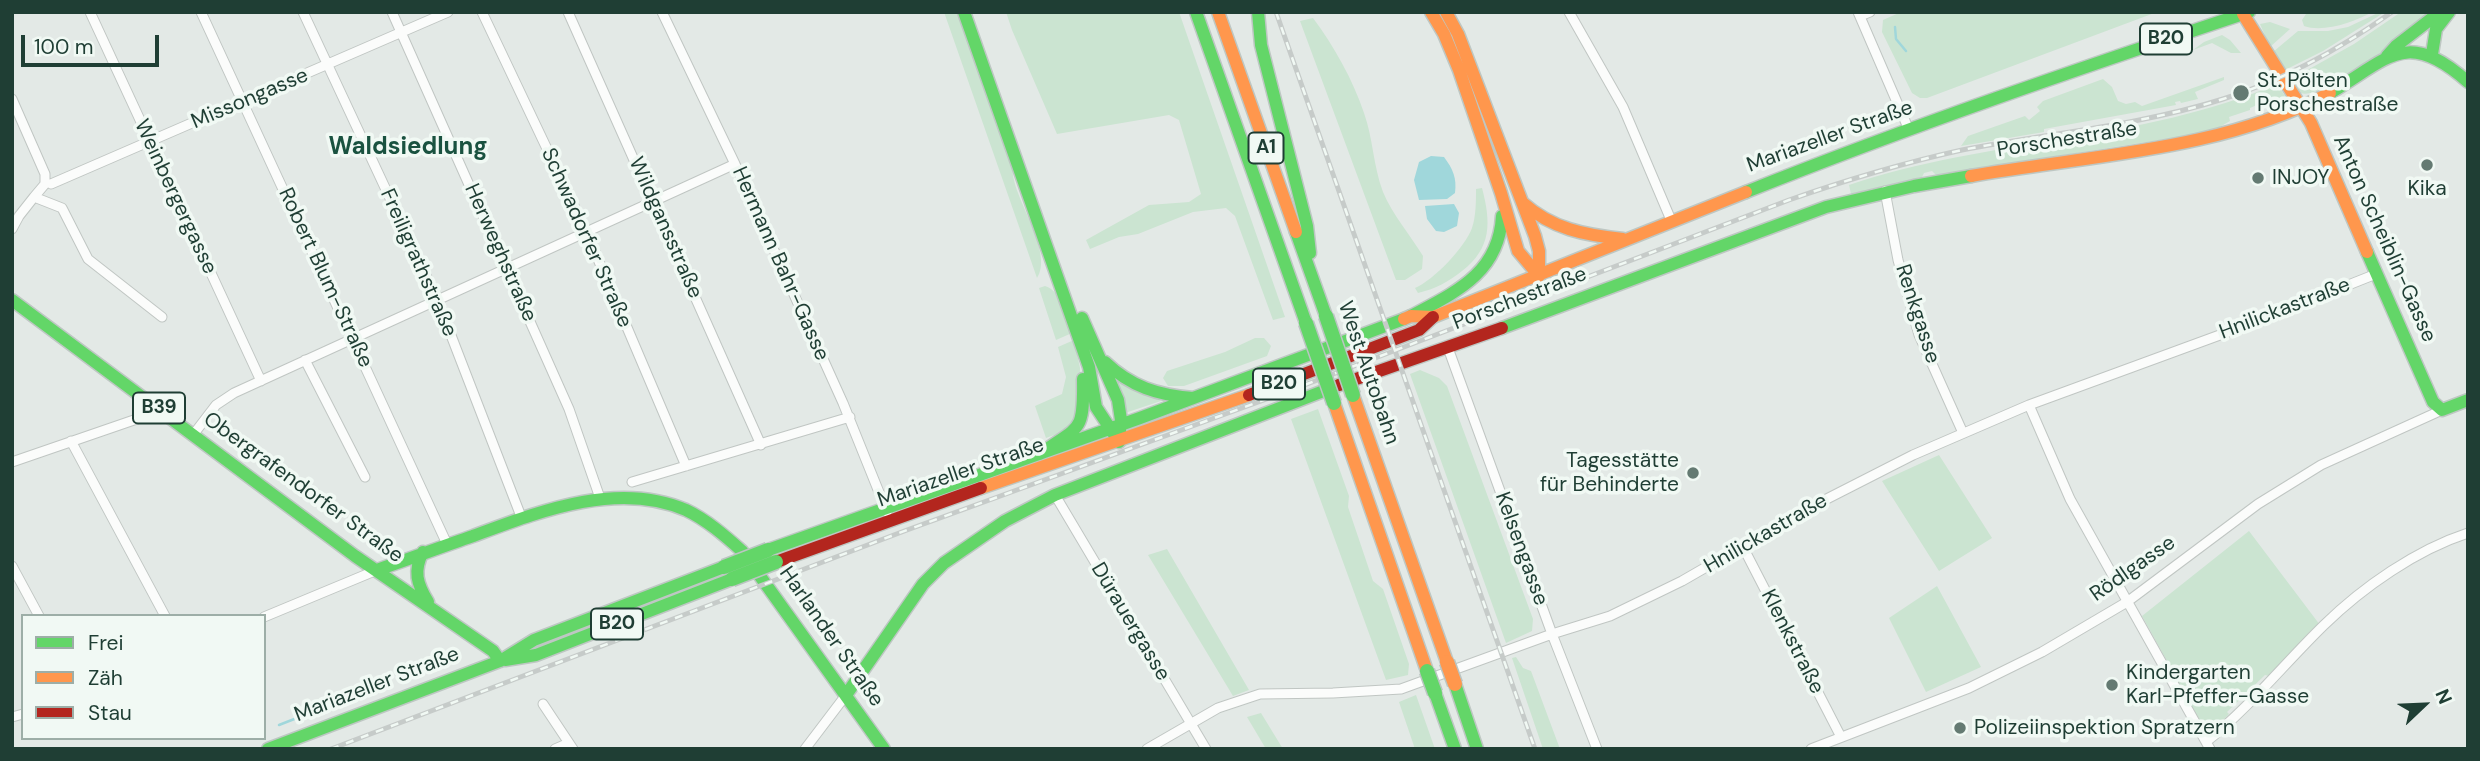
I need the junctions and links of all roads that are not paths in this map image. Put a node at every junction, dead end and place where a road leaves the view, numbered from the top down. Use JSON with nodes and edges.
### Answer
{"nodes":[{"id":1,"x":90,"y":12,"type":"edge"},
{"id":2,"x":201,"y":12,"type":"edge"},
{"id":3,"x":303,"y":12,"type":"edge"},
{"id":4,"x":392,"y":12,"type":"edge"},
{"id":5,"x":447,"y":12,"type":"edge"},
{"id":6,"x":482,"y":12,"type":"edge"},
{"id":7,"x":568,"y":12,"type":"edge"},
{"id":8,"x":662,"y":12,"type":"edge"},
{"id":9,"x":964,"y":12,"type":"edge"},
{"id":10,"x":974,"y":12,"type":"edge"},
{"id":11,"x":1196,"y":12,"type":"edge"},
{"id":12,"x":1218,"y":12,"type":"edge"},
{"id":13,"x":1258,"y":12,"type":"edge"},
{"id":14,"x":1431,"y":12,"type":"edge"},
{"id":15,"x":1446,"y":12,"type":"edge"},
{"id":16,"x":1569,"y":12,"type":"edge"},
{"id":17,"x":1870,"y":12,"type":"edge"},
{"id":18,"x":2440,"y":12,"type":"edge"},
{"id":19,"x":2449,"y":12,"type":"edge"},
{"id":20,"x":2245,"y":13,"type":"edge"},
{"id":21,"x":1859,"y":14,"type":"edge"},
{"id":22,"x":401,"y":32,"type":"junction"},
{"id":23,"x":2433,"y":55,"type":"junction"},
{"id":24,"x":2385,"y":58,"type":"junction"},
{"id":25,"x":328,"y":65,"type":"junction"},
{"id":26,"x":2468,"y":82,"type":"edge"},
{"id":27,"x":12,"y":99,"type":"edge"},
{"id":28,"x":243,"y":102,"type":"junction"},
{"id":29,"x":2302,"y":106,"type":"junction"},
{"id":30,"x":1909,"y":130,"type":"junction"},
{"id":31,"x":149,"y":142,"type":"junction"},
{"id":32,"x":735,"y":164,"type":"junction"},
{"id":33,"x":51,"y":184,"type":"dead end"},
{"id":34,"x":1498,"y":186,"type":"junction"},
{"id":35,"x":1885,"y":191,"type":"junction"},
{"id":36,"x":1517,"y":196,"type":"junction"},
{"id":37,"x":34,"y":197,"type":"junction"},
{"id":38,"x":654,"y":200,"type":"junction"},
{"id":39,"x":15,"y":213,"type":"edge"},
{"id":40,"x":1671,"y":220,"type":"junction"},
{"id":41,"x":12,"y":229,"type":"edge"},
{"id":42,"x":586,"y":231,"type":"junction"},
{"id":43,"x":1623,"y":239,"type":"junction"},
{"id":44,"x":507,"y":267,"type":"junction"},
{"id":45,"x":2376,"y":274,"type":"junction"},
{"id":46,"x":1539,"y":276,"type":"junction"},
{"id":47,"x":1314,"y":283,"type":"junction"},
{"id":48,"x":437,"y":299,"type":"junction"},
{"id":49,"x":12,"y":300,"type":"edge"},
{"id":50,"x":1411,"y":316,"type":"junction"},
{"id":51,"x":162,"y":317,"type":"dead end"},
{"id":52,"x":1433,"y":317,"type":"junction"},
{"id":53,"x":353,"y":338,"type":"junction"},
{"id":54,"x":1448,"y":348,"type":"junction"},
{"id":55,"x":1088,"y":352,"type":"junction"},
{"id":56,"x":305,"y":360,"type":"junction"},
{"id":57,"x":261,"y":381,"type":"junction"},
{"id":58,"x":1193,"y":398,"type":"junction"},
{"id":59,"x":2468,"y":400,"type":"edge"},
{"id":60,"x":2029,"y":405,"type":"junction"},
{"id":61,"x":163,"y":410,"type":"junction"},
{"id":62,"x":2442,"y":410,"type":"junction"},
{"id":63,"x":849,"y":417,"type":"junction"},
{"id":64,"x":1115,"y":427,"type":"junction"},
{"id":65,"x":1963,"y":433,"type":"junction"},
{"id":66,"x":193,"y":435,"type":"junction"},
{"id":67,"x":71,"y":442,"type":"junction"},
{"id":68,"x":1119,"y":442,"type":"junction"},
{"id":69,"x":761,"y":445,"type":"junction"},
{"id":70,"x":1040,"y":453,"type":"junction"},
{"id":71,"x":12,"y":462,"type":"edge"},
{"id":72,"x":686,"y":466,"type":"junction"},
{"id":73,"x":365,"y":477,"type":"dead end"},
{"id":74,"x":632,"y":482,"type":"dead end"},
{"id":75,"x":1055,"y":495,"type":"junction"},
{"id":76,"x":600,"y":498,"type":"junction"},
{"id":77,"x":888,"y":514,"type":"junction"},
{"id":78,"x":522,"y":519,"type":"junction"},
{"id":79,"x":2468,"y":533,"type":"edge"},
{"id":80,"x":447,"y":544,"type":"junction"},
{"id":81,"x":1743,"y":547,"type":"junction"},
{"id":82,"x":423,"y":552,"type":"junction"},
{"id":83,"x":12,"y":566,"type":"edge"},
{"id":84,"x":377,"y":570,"type":"junction"},
{"id":85,"x":2127,"y":602,"type":"junction"},
{"id":86,"x":431,"y":606,"type":"junction"},
{"id":87,"x":38,"y":614,"type":"edge"},
{"id":88,"x":164,"y":614,"type":"edge"},
{"id":89,"x":266,"y":616,"type":"edge"},
{"id":90,"x":1552,"y":634,"type":"junction"},
{"id":91,"x":500,"y":661,"type":"junction"},
{"id":92,"x":846,"y":695,"type":"junction"},
{"id":93,"x":544,"y":704,"type":"dead end"},
{"id":94,"x":1190,"y":723,"type":"junction"},
{"id":95,"x":1841,"y":737,"type":"junction"},
{"id":96,"x":2208,"y":745,"type":"edge"},
{"id":97,"x":571,"y":746,"type":"edge"},
{"id":98,"x":268,"y":749,"type":"edge"},
{"id":99,"x":555,"y":749,"type":"edge"},
{"id":100,"x":805,"y":749,"type":"edge"},
{"id":101,"x":884,"y":749,"type":"edge"},
{"id":102,"x":1147,"y":749,"type":"edge"},
{"id":103,"x":1206,"y":749,"type":"edge"},
{"id":104,"x":1455,"y":749,"type":"edge"},
{"id":105,"x":1477,"y":749,"type":"edge"},
{"id":106,"x":1597,"y":749,"type":"edge"},
{"id":107,"x":1811,"y":749,"type":"edge"}],
"edges":[{"from":1,"to":31,"type":"street","name":"Weinbergergasse"},
{"from":2,"to":28,"type":"street","name":"Robert Blum-Straße"},
{"from":3,"to":25,"type":"street","name":"Freiligrathstraße"},
{"from":4,"to":22,"type":"street","name":"Herweghstraße"},
{"from":5,"to":22,"type":"street","name":"Missongasse"},
{"from":6,"to":42,"type":"street","name":"Schwadorfer Straße"},
{"from":7,"to":38,"type":"street","name":"Wildgansstraße"},
{"from":8,"to":32,"type":"street","name":"Hermann Bahr-Gasse"},
{"from":9,"to":55,"type":"main road"},
{"from":10,"to":55,"type":"main road"},
{"from":11,"to":104,"type":"main road","name":"West Autobahn","number":"A1","bridge":true},
{"from":12,"to":47,"type":"main road","name":"West Autobahn","number":"A1"},
{"from":13,"to":47,"type":"main road"},
{"from":14,"to":34,"type":"main road"},
{"from":15,"to":36,"type":"main road"},
{"from":16,"to":40,"type":"street"},
{"from":17,"to":21,"type":"street"},
{"from":18,"to":24,"type":"main road"},
{"from":19,"to":23,"type":"main road"},
{"from":20,"to":29,"type":"main road","name":"Anton Scheiblin-Gasse"},
{"from":20,"to":30,"type":"main road","name":"Mariazeller Straße","number":"B20"},
{"from":21,"to":30,"type":"street"},
{"from":22,"to":25,"type":"street","name":"Missongasse"},
{"from":22,"to":44,"type":"street","name":"Herweghstraße"},
{"from":23,"to":24,"type":"main road"},
{"from":23,"to":26,"type":"main road"},
{"from":24,"to":29,"type":"main road","name":"Porschestraße"},
{"from":25,"to":28,"type":"street","name":"Missongasse"},
{"from":25,"to":48,"type":"street","name":"Freiligrathstraße"},
{"from":27,"to":37,"type":"street"},
{"from":28,"to":31,"type":"street","name":"Missongasse"},
{"from":28,"to":53,"type":"street","name":"Robert Blum-Straße"},
{"from":29,"to":35,"type":"main road","name":"Porschestraße"},
{"from":29,"to":45,"type":"main road","name":"Anton Scheiblin-Gasse"},
{"from":30,"to":40,"type":"main road","name":"Mariazeller Straße","number":"B20"},
{"from":31,"to":33,"type":"street","name":"Missongasse"},
{"from":31,"to":57,"type":"street","name":"Weinbergergasse"},
{"from":32,"to":38,"type":"street"},
{"from":32,"to":63,"type":"street","name":"Hermann Bahr-Gasse"},
{"from":34,"to":46,"type":"main road"},
{"from":34,"to":50,"type":"main road"},
{"from":35,"to":54,"type":"main road","name":"Porschestraße"},
{"from":35,"to":65,"type":"street","name":"Renkgasse"},
{"from":36,"to":43,"type":"main road"},
{"from":36,"to":46,"type":"main road"},
{"from":37,"to":39,"type":"street"},
{"from":37,"to":51,"type":"street"},
{"from":38,"to":42,"type":"street"},
{"from":38,"to":69,"type":"street","name":"Wildgansstraße"},
{"from":39,"to":41,"type":"street"},
{"from":40,"to":43,"type":"main road","name":"Mariazeller Straße","number":"B20"},
{"from":42,"to":44,"type":"street"},
{"from":42,"to":72,"type":"street","name":"Schwadorfer Straße"},
{"from":43,"to":46,"type":"main road","name":"Mariazeller Straße","number":"B20"},
{"from":44,"to":48,"type":"street"},
{"from":44,"to":76,"type":"street","name":"Herweghstraße"},
{"from":45,"to":60,"type":"street","name":"Hnilickastraße"},
{"from":45,"to":62,"type":"main road","name":"Anton Scheiblin-Gasse"},
{"from":46,"to":52,"type":"main road","name":"Mariazeller Straße","number":"B20"},
{"from":47,"to":105,"type":"main road","name":"West Autobahn","number":"A1","bridge":true},
{"from":48,"to":53,"type":"street"},
{"from":48,"to":78,"type":"street","name":"Freiligrathstraße"},
{"from":49,"to":61,"type":"main road","name":"Obergrafendorfer Straße","number":"B39"},
{"from":50,"to":52,"type":"main road","name":"Mariazeller Straße","number":"B20"},
{"from":50,"to":58,"type":"main road","name":"Mariazeller Straße","number":"B20"},
{"from":52,"to":68,"type":"main road","name":"Mariazeller Straße","number":"B20"},
{"from":53,"to":56,"type":"street"},
{"from":53,"to":80,"type":"street","name":"Robert Blum-Straße"},
{"from":54,"to":75,"type":"main road","name":"Porschestraße"},
{"from":54,"to":90,"type":"street","name":"Kelsengasse"},
{"from":55,"to":58,"type":"main road"},
{"from":55,"to":64,"type":"main road"},
{"from":55,"to":64,"type":"main road"},
{"from":55,"to":70,"type":"main road"},
{"from":56,"to":57,"type":"street"},
{"from":56,"to":73,"type":"street"},
{"from":57,"to":66,"type":"street"},
{"from":58,"to":64,"type":"main road","name":"Mariazeller Straße","number":"B20"},
{"from":59,"to":62,"type":"main road","name":"Rödlgasse"},
{"from":60,"to":65,"type":"street","name":"Hnilickastraße"},
{"from":60,"to":85,"type":"street"},
{"from":61,"to":66,"type":"main road","name":"Obergrafendorfer Straße","number":"B39"},
{"from":61,"to":67,"type":"street"},
{"from":62,"to":85,"type":"street","name":"Rödlgasse"},
{"from":63,"to":69,"type":"street"},
{"from":63,"to":77,"type":"street","name":"Hermann Bahr-Gasse"},
{"from":64,"to":68,"type":"main road"},
{"from":64,"to":70,"type":"main road","name":"Mariazeller Straße","number":"B20"},
{"from":65,"to":81,"type":"street","name":"Hnilickastraße"},
{"from":66,"to":84,"type":"main road","name":"Obergrafendorfer Straße","number":"B39"},
{"from":67,"to":71,"type":"street"},
{"from":67,"to":88,"type":"street"},
{"from":68,"to":77,"type":"main road","name":"Mariazeller Straße","number":"B20"},
{"from":69,"to":72,"type":"street"},
{"from":70,"to":77,"type":"main road","name":"Mariazeller Straße","number":"B20"},
{"from":72,"to":74,"type":"street"},
{"from":75,"to":92,"type":"main road","name":"Porschestraße"},
{"from":75,"to":94,"type":"street","name":"Dürauergasse"},
{"from":76,"to":78,"type":"main road","name":"Harlander Straße"},
{"from":76,"to":92,"type":"main road","name":"Harlander Straße"},
{"from":77,"to":91,"type":"main road","name":"Mariazeller Straße","number":"B20","bridge":true},
{"from":78,"to":80,"type":"main road","name":"Harlander Straße"},
{"from":79,"to":96,"type":"street"},
{"from":80,"to":82,"type":"main road","name":"Harlander Straße"},
{"from":81,"to":90,"type":"street","name":"Hnilickastraße"},
{"from":81,"to":95,"type":"street","name":"Klenkstraße"},
{"from":82,"to":84,"type":"main road","name":"Harlander Straße"},
{"from":82,"to":86,"type":"main road"},
{"from":83,"to":87,"type":"street"},
{"from":84,"to":86,"type":"main road","name":"Obergrafendorfer Straße","number":"B39"},
{"from":84,"to":89,"type":"street"},
{"from":85,"to":95,"type":"street","name":"Rödlgasse"},
{"from":85,"to":96,"type":"street"},
{"from":86,"to":91,"type":"main road","name":"Obergrafendorfer Straße","number":"B39"},
{"from":90,"to":94,"type":"street","name":"Hnilickastraße"},
{"from":90,"to":106,"type":"street","name":"Kelsengasse"},
{"from":91,"to":98,"type":"main road","name":"Mariazeller Straße","number":"B20"},
{"from":92,"to":100,"type":"street","name":"Porschestraße"},
{"from":92,"to":101,"type":"main road","name":"Harlander Straße"},
{"from":93,"to":97,"type":"street"},
{"from":94,"to":102,"type":"street","name":"Hnilickastraße"},
{"from":94,"to":103,"type":"street","name":"Dürauergasse"},
{"from":95,"to":107,"type":"street","name":"Rödlgasse"},
{"from":97,"to":99,"type":"street"}]}
